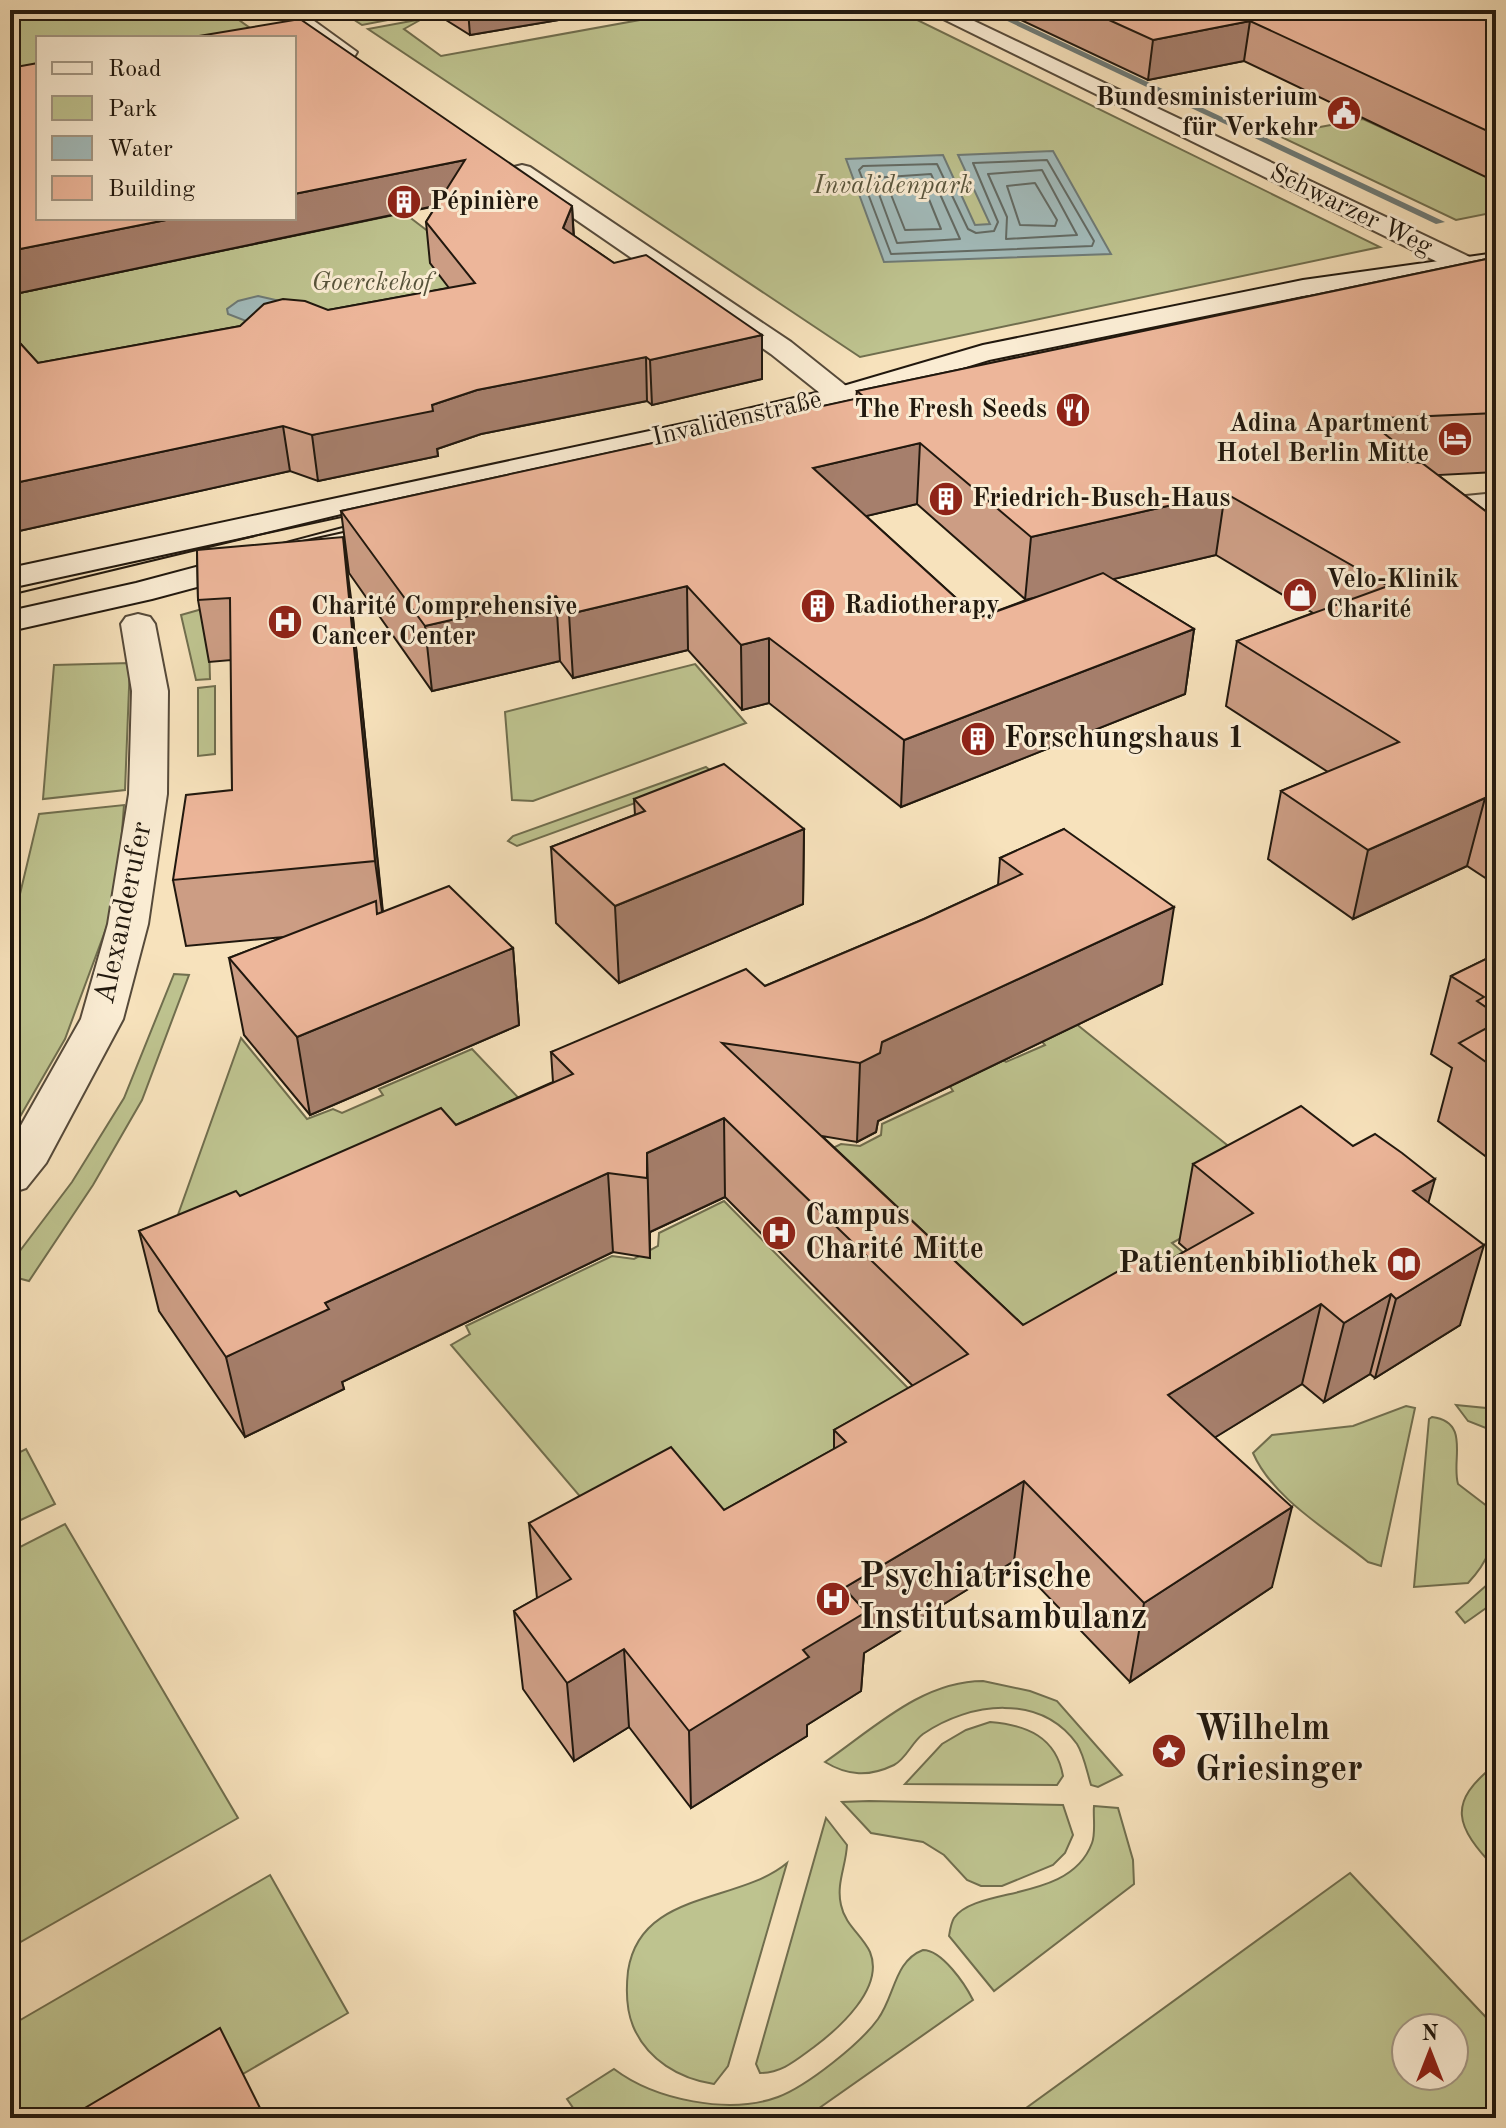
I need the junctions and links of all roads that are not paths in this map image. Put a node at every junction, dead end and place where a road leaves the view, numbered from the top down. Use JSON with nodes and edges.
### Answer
{"nodes":[{"id":1,"x":286,"y":10,"type":"edge"},
{"id":2,"x":935,"y":10,"type":"edge"},
{"id":3,"x":359,"y":60,"type":"edge"},
{"id":4,"x":508,"y":163,"type":"edge"},
{"id":5,"x":1496,"y":261,"type":"edge"},
{"id":6,"x":1463,"y":279,"type":"junction"},
{"id":7,"x":1496,"y":284,"type":"edge"},
{"id":8,"x":841,"y":396,"type":"junction"},
{"id":9,"x":900,"y":411,"type":"edge"},
{"id":10,"x":870,"y":419,"type":"junction"},
{"id":11,"x":1496,"y":502,"type":"edge"},
{"id":12,"x":1397,"y":513,"type":"edge"},
{"id":13,"x":10,"y":578,"type":"edge"},
{"id":14,"x":10,"y":621,"type":"edge"},
{"id":15,"x":138,"y":624,"type":"dead end"},
{"id":16,"x":10,"y":1177,"type":"edge"}],
"edges":[{"from":1,"to":3,"type":"street"},
{"from":2,"to":6,"type":"street","name":"Schwarzer Weg"},
{"from":4,"to":8,"type":"street"},
{"from":5,"to":6,"type":"street","name":"Invalidenstraße"},
{"from":6,"to":7,"type":"street","name":"Invalidenstraße"},
{"from":6,"to":8,"type":"street","name":"Invalidenstraße"},
{"from":8,"to":10,"type":"street"},
{"from":8,"to":13,"type":"street","name":"Invalidenstraße"},
{"from":9,"to":10,"type":"street","name":"Invalidenstraße"},
{"from":10,"to":14,"type":"street","name":"Invalidenstraße"},
{"from":11,"to":12,"type":"street"},
{"from":15,"to":16,"type":"street","name":"Alexanderufer"}]}
